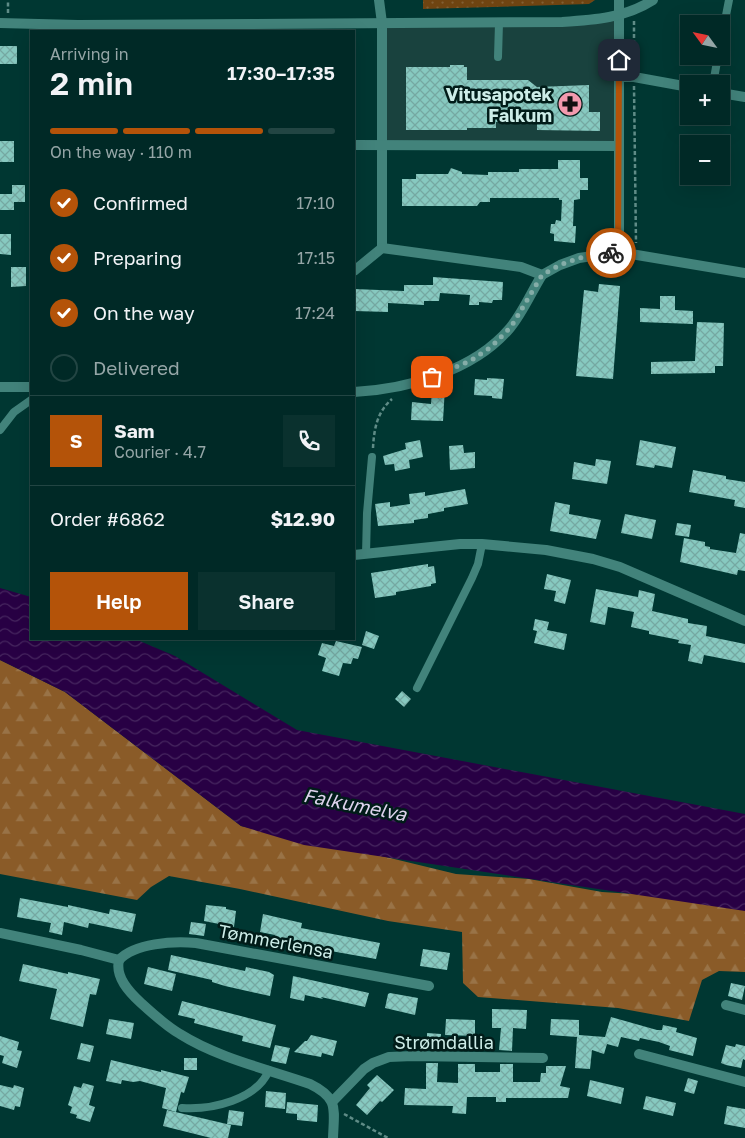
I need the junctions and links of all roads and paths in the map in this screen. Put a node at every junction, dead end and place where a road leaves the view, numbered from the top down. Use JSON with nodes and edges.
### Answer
{"nodes":[{"id":1,"x":379,"y":0,"type":"edge"},
{"id":2,"x":619,"y":0,"type":"edge"},
{"id":3,"x":653,"y":0,"type":"edge"},
{"id":4,"x":729,"y":0,"type":"edge"},
{"id":5,"x":634,"y":10,"type":"junction"},
{"id":6,"x":726,"y":15,"type":"edge"},
{"id":7,"x":619,"y":16,"type":"junction"},
{"id":8,"x":0,"y":23,"type":"edge"},
{"id":9,"x":382,"y":23,"type":"junction"},
{"id":10,"x":499,"y":23,"type":"junction"},
{"id":11,"x":78,"y":28,"type":"edge"},
{"id":12,"x":498,"y":57,"type":"dead end"},
{"id":13,"x":620,"y":77,"type":"junction"},
{"id":14,"x":634,"y":77,"type":"junction"},
{"id":15,"x":680,"y":85,"type":"edge"},
{"id":16,"x":730,"y":94,"type":"edge"},
{"id":17,"x":745,"y":97,"type":"edge"},
{"id":18,"x":355,"y":145,"type":"edge"},
{"id":19,"x":381,"y":145,"type":"junction"},
{"id":20,"x":618,"y":146,"type":"junction"},
{"id":21,"x":382,"y":248,"type":"junction"},
{"id":22,"x":618,"y":252,"type":"junction"},
{"id":23,"x":636,"y":254,"type":"junction"},
{"id":24,"x":355,"y":270,"type":"edge"},
{"id":25,"x":745,"y":272,"type":"edge"},
{"id":26,"x":542,"y":275,"type":"junction"},
{"id":27,"x":405,"y":386,"type":"junction"},
{"id":28,"x":0,"y":387,"type":"edge"},
{"id":29,"x":30,"y":387,"type":"edge"},
{"id":30,"x":355,"y":392,"type":"edge"},
{"id":31,"x":30,"y":401,"type":"edge"},
{"id":32,"x":0,"y":430,"type":"edge"},
{"id":33,"x":372,"y":457,"type":"joint"},
{"id":34,"x":482,"y":544,"type":"junction"},
{"id":35,"x":366,"y":554,"type":"junction"},
{"id":36,"x":355,"y":555,"type":"edge"},
{"id":37,"x":745,"y":621,"type":"edge"},
{"id":38,"x":417,"y":688,"type":"dead end"},
{"id":39,"x":0,"y":933,"type":"edge"},
{"id":40,"x":119,"y":960,"type":"junction"},
{"id":41,"x":429,"y":986,"type":"dead end"},
{"id":42,"x":726,"y":1005,"type":"dead end"},
{"id":43,"x":745,"y":1010,"type":"edge"},
{"id":44,"x":639,"y":1054,"type":"dead end"},
{"id":45,"x":543,"y":1058,"type":"dead end"},
{"id":46,"x":269,"y":1070,"type":"junction"},
{"id":47,"x":745,"y":1082,"type":"edge"},
{"id":48,"x":333,"y":1105,"type":"junction"},
{"id":49,"x":182,"y":1108,"type":"dead end"},
{"id":50,"x":333,"y":1138,"type":"edge"},
{"id":51,"x":388,"y":1138,"type":"edge"}],
"edges":[{"from":1,"to":9,"type":"street"},
{"from":2,"to":7,"type":"street"},
{"from":3,"to":5,"type":"street"},
{"from":4,"to":6,"type":"lane"},
{"from":5,"to":7,"type":"street"},
{"from":5,"to":14,"type":"path"},
{"from":7,"to":10,"type":"street"},
{"from":7,"to":13,"type":"street"},
{"from":8,"to":11,"type":"street"},
{"from":9,"to":10,"type":"street"},
{"from":9,"to":11,"type":"street"},
{"from":9,"to":19,"type":"street"},
{"from":10,"to":12,"type":"lane"},
{"from":13,"to":14,"type":"street"},
{"from":13,"to":20,"type":"street"},
{"from":14,"to":15,"type":"street"},
{"from":14,"to":23,"type":"path"},
{"from":16,"to":17,"type":"street"},
{"from":18,"to":19,"type":"street"},
{"from":19,"to":20,"type":"street"},
{"from":19,"to":21,"type":"street"},
{"from":20,"to":22,"type":"street"},
{"from":21,"to":24,"type":"street"},
{"from":21,"to":26,"type":"street"},
{"from":22,"to":23,"type":"street"},
{"from":22,"to":26,"type":"street"},
{"from":23,"to":25,"type":"street"},
{"from":26,"to":27,"type":"street"},
{"from":27,"to":30,"type":"street"},
{"from":27,"to":33,"type":"path"},
{"from":28,"to":29,"type":"street"},
{"from":31,"to":32,"type":"lane"},
{"from":33,"to":35,"type":"lane"},
{"from":34,"to":35,"type":"street"},
{"from":34,"to":37,"type":"street"},
{"from":34,"to":38,"type":"lane"},
{"from":35,"to":36,"type":"street"},
{"from":39,"to":40,"type":"street"},
{"from":40,"to":41,"type":"street","name":"Tømmerlensa"},
{"from":40,"to":46,"type":"street"},
{"from":42,"to":43,"type":"street"},
{"from":44,"to":47,"type":"street"},
{"from":45,"to":48,"type":"street","name":"Strømdallia"},
{"from":46,"to":48,"type":"street"},
{"from":46,"to":49,"type":"lane"},
{"from":48,"to":50,"type":"street"},
{"from":48,"to":51,"type":"path"}]}
